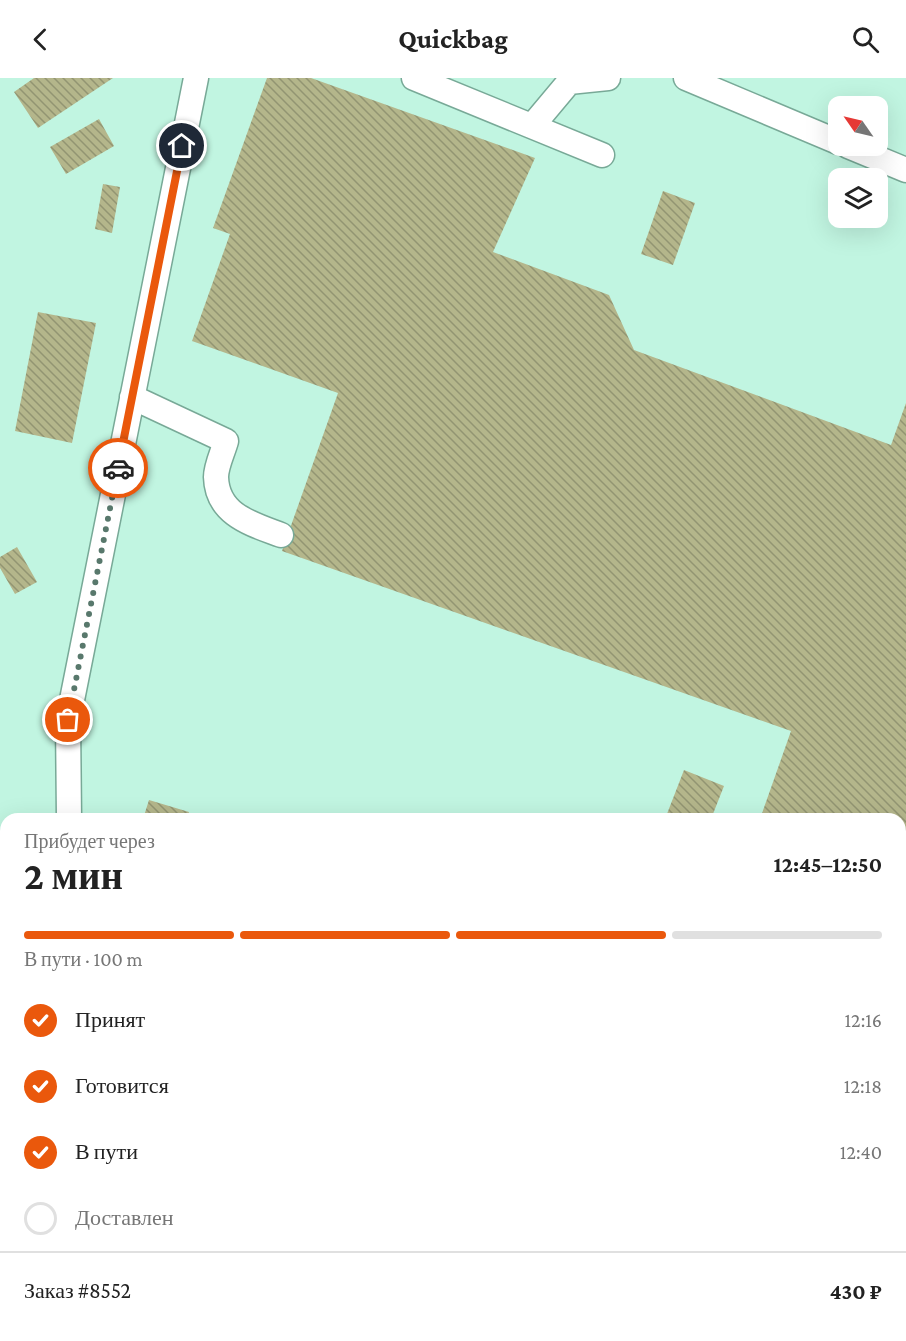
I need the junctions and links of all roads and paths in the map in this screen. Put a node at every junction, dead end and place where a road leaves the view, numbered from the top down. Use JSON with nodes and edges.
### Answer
{"nodes":[{"id":1,"x":196,"y":78,"type":"edge"},
{"id":2,"x":414,"y":78,"type":"edge"},
{"id":3,"x":608,"y":78,"type":"edge"},
{"id":4,"x":687,"y":78,"type":"edge"},
{"id":5,"x":533,"y":125,"type":"junction"},
{"id":6,"x":828,"y":137,"type":"edge"},
{"id":7,"x":602,"y":155,"type":"dead end"},
{"id":8,"x":872,"y":156,"type":"edge"},
{"id":9,"x":906,"y":170,"type":"edge"},
{"id":10,"x":132,"y":398,"type":"junction"},
{"id":11,"x":281,"y":535,"type":"dead end"},
{"id":12,"x":69,"y":813,"type":"edge"}],
"edges":[{"from":1,"to":10,"type":"street"},
{"from":2,"to":5,"type":"street"},
{"from":3,"to":5,"type":"street"},
{"from":4,"to":6,"type":"street"},
{"from":5,"to":7,"type":"street"},
{"from":8,"to":9,"type":"street"},
{"from":10,"to":11,"type":"street"},
{"from":10,"to":12,"type":"street"}]}
